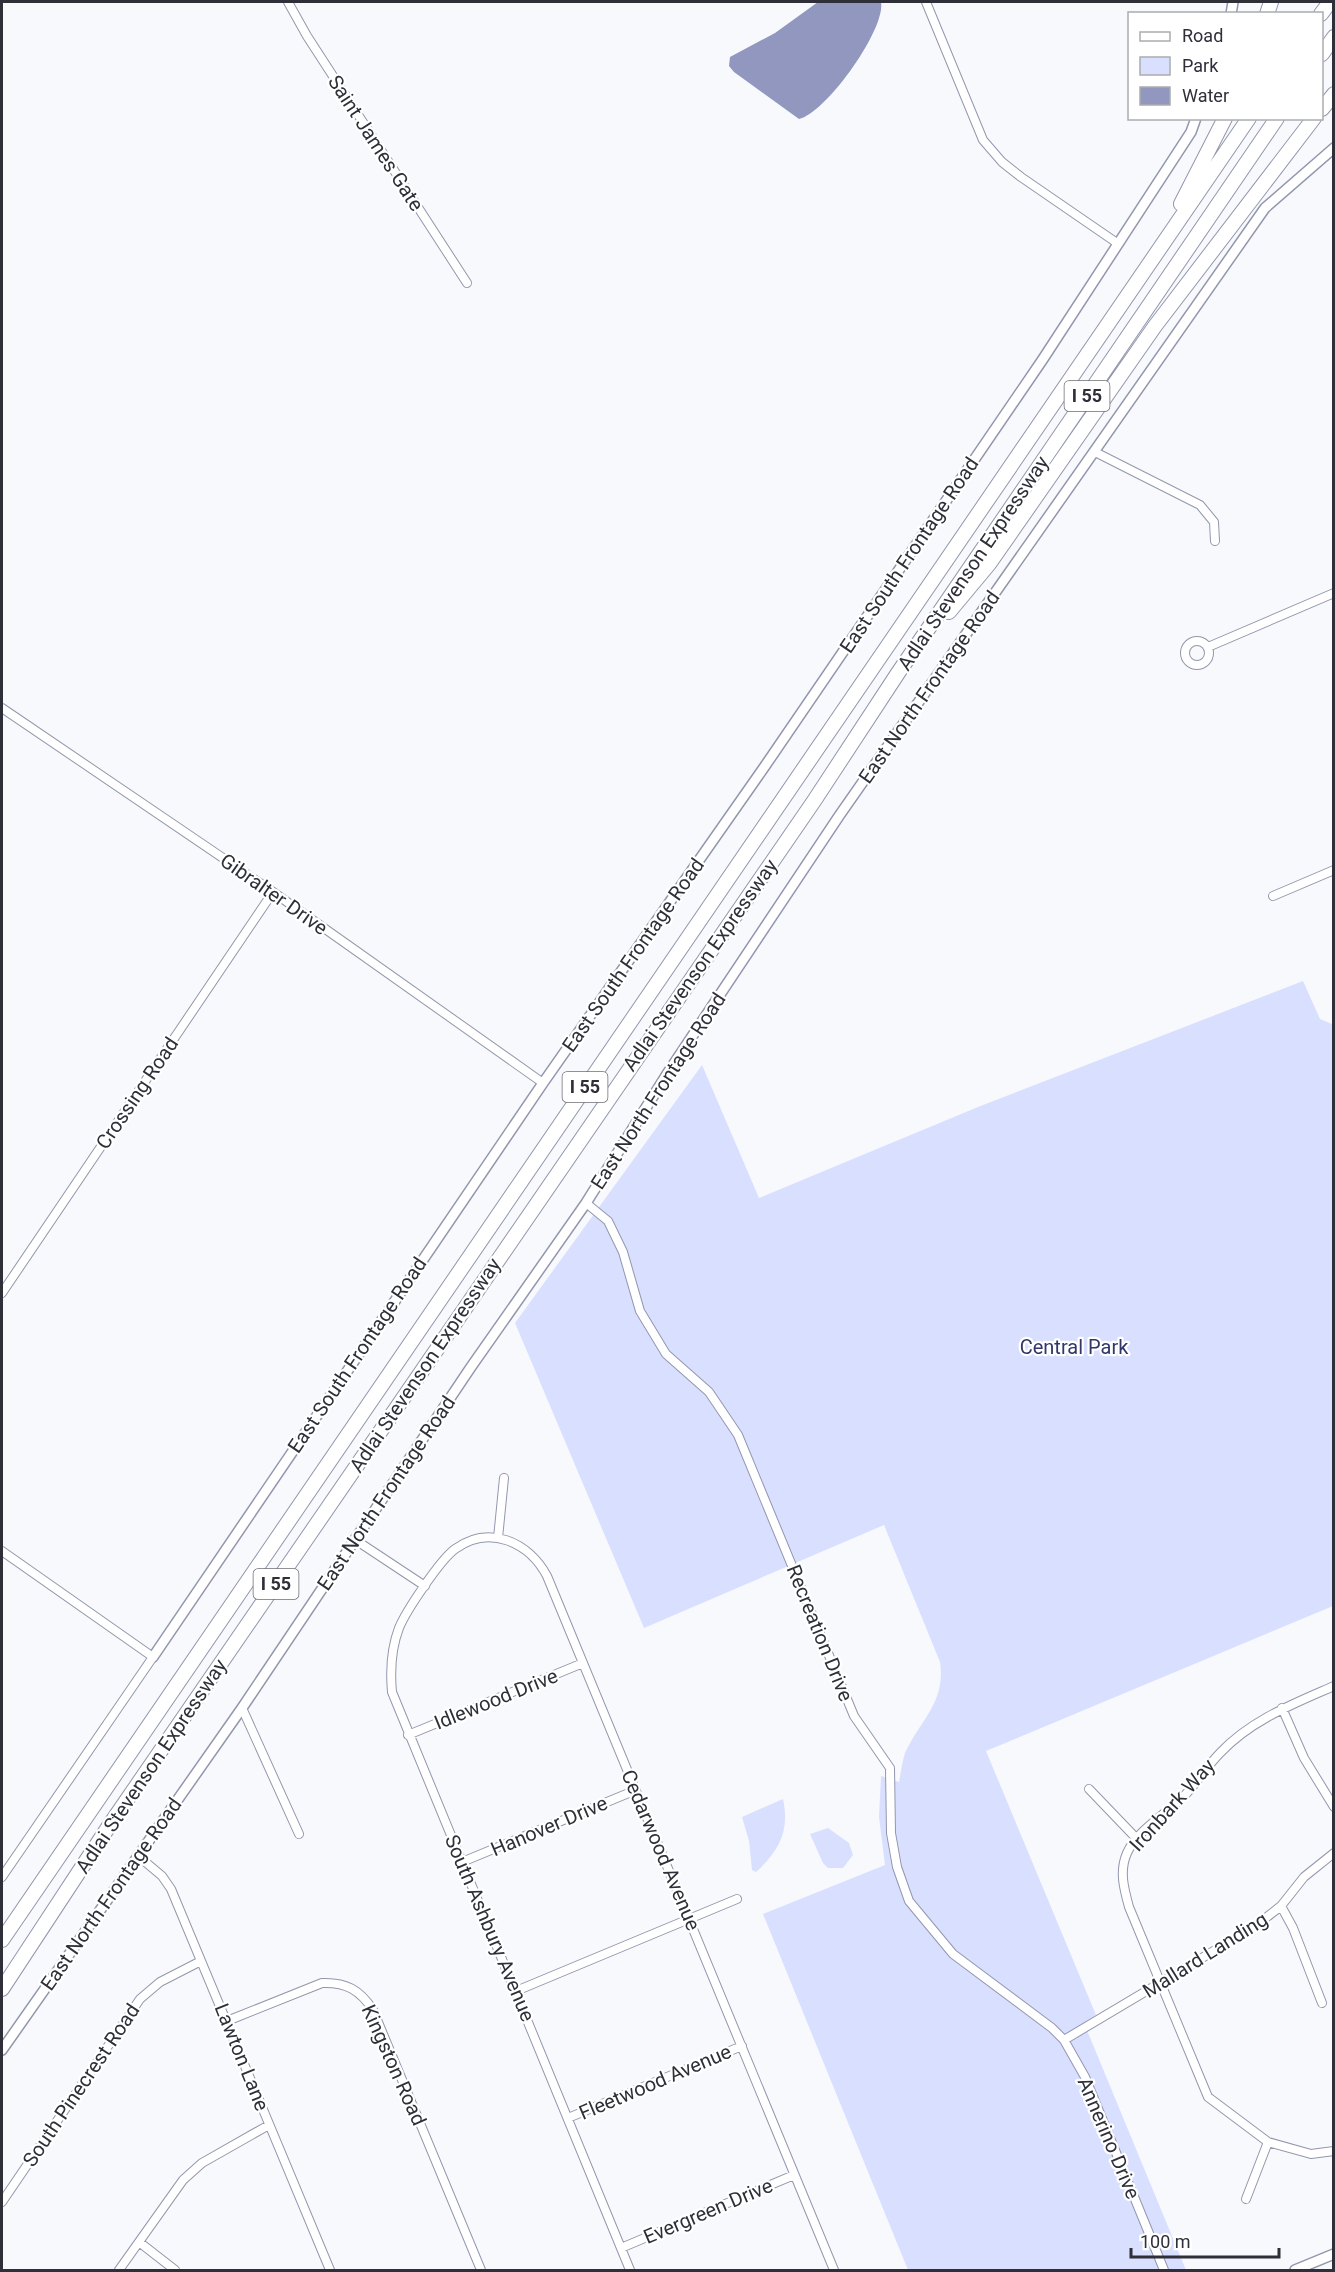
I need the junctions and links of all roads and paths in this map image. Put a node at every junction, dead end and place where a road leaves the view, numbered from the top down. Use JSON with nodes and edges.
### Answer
{"nodes":[{"id":1,"x":288,"y":2,"type":"edge"},
{"id":2,"x":926,"y":2,"type":"edge"},
{"id":3,"x":1334,"y":37,"type":"edge"},
{"id":4,"x":1323,"y":53,"type":"edge"},
{"id":5,"x":1334,"y":94,"type":"edge"},
{"id":6,"x":1323,"y":108,"type":"edge"},
{"id":7,"x":1195,"y":120,"type":"edge"},
{"id":8,"x":1224,"y":120,"type":"edge"},
{"id":9,"x":1248,"y":120,"type":"edge"},
{"id":10,"x":1276,"y":120,"type":"edge"},
{"id":11,"x":1312,"y":120,"type":"edge"},
{"id":12,"x":1334,"y":148,"type":"edge"},
{"id":13,"x":1168,"y":234,"type":"junction"},
{"id":14,"x":1117,"y":243,"type":"junction"},
{"id":15,"x":467,"y":283,"type":"dead end"},
{"id":16,"x":1095,"y":452,"type":"junction"},
{"id":17,"x":1215,"y":541,"type":"dead end"},
{"id":18,"x":1334,"y":593,"type":"edge"},
{"id":19,"x":1208,"y":646,"type":"dead end"},
{"id":20,"x":898,"y":674,"type":"junction"},
{"id":21,"x":2,"y":708,"type":"edge"},
{"id":22,"x":1334,"y":870,"type":"edge"},
{"id":23,"x":273,"y":892,"type":"junction"},
{"id":24,"x":1273,"y":896,"type":"dead end"},
{"id":25,"x":543,"y":1083,"type":"junction"},
{"id":26,"x":586,"y":1203,"type":"junction"},
{"id":27,"x":2,"y":1293,"type":"edge"},
{"id":28,"x":504,"y":1478,"type":"dead end"},
{"id":29,"x":498,"y":1538,"type":"junction"},
{"id":30,"x":354,"y":1539,"type":"junction"},
{"id":31,"x":2,"y":1551,"type":"edge"},
{"id":32,"x":425,"y":1586,"type":"junction"},
{"id":33,"x":153,"y":1657,"type":"junction"},
{"id":34,"x":583,"y":1663,"type":"junction"},
{"id":35,"x":1334,"y":1686,"type":"edge"},
{"id":36,"x":242,"y":1708,"type":"junction"},
{"id":37,"x":1282,"y":1708,"type":"junction"},
{"id":38,"x":408,"y":1735,"type":"junction"},
{"id":39,"x":1089,"y":1789,"type":"dead end"},
{"id":40,"x":636,"y":1790,"type":"junction"},
{"id":41,"x":1334,"y":1807,"type":"edge"},
{"id":42,"x":299,"y":1834,"type":"dead end"},
{"id":43,"x":1137,"y":1839,"type":"junction"},
{"id":44,"x":1334,"y":1853,"type":"edge"},
{"id":45,"x":137,"y":1855,"type":"junction"},
{"id":46,"x":462,"y":1862,"type":"junction"},
{"id":47,"x":2,"y":1877,"type":"edge"},
{"id":48,"x":737,"y":1899,"type":"dead end"},
{"id":49,"x":1281,"y":1906,"type":"junction"},
{"id":50,"x":690,"y":1919,"type":"junction"},
{"id":51,"x":2,"y":1940,"type":"edge"},
{"id":52,"x":201,"y":1961,"type":"junction"},
{"id":53,"x":1160,"y":1984,"type":"junction"},
{"id":54,"x":2,"y":1989,"type":"edge"},
{"id":55,"x":516,"y":1991,"type":"junction"},
{"id":56,"x":1322,"y":2003,"type":"dead end"},
{"id":57,"x":227,"y":2021,"type":"junction"},
{"id":58,"x":1064,"y":2040,"type":"junction"},
{"id":59,"x":742,"y":2046,"type":"junction"},
{"id":60,"x":2,"y":2050,"type":"edge"},
{"id":61,"x":568,"y":2118,"type":"junction"},
{"id":62,"x":269,"y":2125,"type":"junction"},
{"id":63,"x":1268,"y":2142,"type":"junction"},
{"id":64,"x":1334,"y":2151,"type":"edge"},
{"id":65,"x":794,"y":2175,"type":"junction"},
{"id":66,"x":1246,"y":2199,"type":"dead end"},
{"id":67,"x":2,"y":2202,"type":"edge"},
{"id":68,"x":139,"y":2242,"type":"junction"},
{"id":69,"x":621,"y":2248,"type":"junction"},
{"id":70,"x":1334,"y":2254,"type":"edge"},
{"id":71,"x":119,"y":2271,"type":"edge"},
{"id":72,"x":175,"y":2271,"type":"edge"},
{"id":73,"x":330,"y":2271,"type":"edge"},
{"id":74,"x":481,"y":2271,"type":"edge"},
{"id":75,"x":630,"y":2271,"type":"edge"},
{"id":76,"x":834,"y":2271,"type":"edge"},
{"id":77,"x":1164,"y":2271,"type":"edge"},
{"id":78,"x":1295,"y":2271,"type":"edge"}],
"edges":[{"from":1,"to":15,"type":"street","name":"Saint James Gate"},
{"from":2,"to":14,"type":"street"},
{"from":3,"to":4,"type":"highway"},
{"from":5,"to":6,"type":"highway"},
{"from":7,"to":14,"type":"street","name":"East South Frontage Road"},
{"from":8,"to":13,"type":"highway"},
{"from":9,"to":13,"type":"highway","name":"Adlai Stevenson Expressway","number":"I 55"},
{"from":10,"to":20,"type":"highway","name":"Adlai Stevenson Expressway","number":"I 55"},
{"from":11,"to":20,"type":"highway"},
{"from":12,"to":16,"type":"street","name":"East North Frontage Road"},
{"from":13,"to":51,"type":"highway","name":"Adlai Stevenson Expressway","number":"I 55"},
{"from":14,"to":25,"type":"street","name":"East South Frontage Road"},
{"from":16,"to":17,"type":"street"},
{"from":16,"to":26,"type":"street","name":"East North Frontage Road"},
{"from":18,"to":19,"type":"street"},
{"from":20,"to":54,"type":"highway","name":"Adlai Stevenson Expressway","number":"I 55"},
{"from":21,"to":23,"type":"street","name":"Gibralter Drive"},
{"from":22,"to":24,"type":"street"},
{"from":23,"to":25,"type":"street","name":"Gibralter Drive"},
{"from":23,"to":27,"type":"street","name":"Crossing Road"},
{"from":25,"to":33,"type":"street","name":"East South Frontage Road"},
{"from":26,"to":30,"type":"street","name":"East North Frontage Road"},
{"from":26,"to":58,"type":"street","name":"Recreation Drive"},
{"from":28,"to":29,"type":"street"},
{"from":29,"to":32,"type":"street"},
{"from":29,"to":34,"type":"street","name":"Cedarwood Avenue"},
{"from":30,"to":32,"type":"street"},
{"from":30,"to":36,"type":"street","name":"East North Frontage Road"},
{"from":31,"to":33,"type":"street"},
{"from":32,"to":38,"type":"street","name":"South Ashbury Avenue"},
{"from":33,"to":47,"type":"street","name":"East South Frontage Road"},
{"from":34,"to":38,"type":"street","name":"Idlewood Drive"},
{"from":34,"to":40,"type":"street","name":"Cedarwood Avenue"},
{"from":35,"to":37,"type":"street","name":"Ironbark Way"},
{"from":36,"to":42,"type":"street"},
{"from":36,"to":45,"type":"street","name":"East North Frontage Road"},
{"from":37,"to":41,"type":"street"},
{"from":37,"to":43,"type":"street","name":"Ironbark Way"},
{"from":38,"to":46,"type":"street","name":"South Ashbury Avenue"},
{"from":39,"to":43,"type":"street"},
{"from":40,"to":46,"type":"street","name":"Hanover Drive"},
{"from":40,"to":50,"type":"street","name":"Cedarwood Avenue"},
{"from":43,"to":53,"type":"street","name":"Ironbark Way"},
{"from":44,"to":49,"type":"street","name":"Mallard Landing"},
{"from":45,"to":52,"type":"street","name":"Lawton Lane"},
{"from":45,"to":60,"type":"street","name":"East North Frontage Road"},
{"from":46,"to":55,"type":"street","name":"South Ashbury Avenue"},
{"from":48,"to":50,"type":"street"},
{"from":49,"to":53,"type":"street","name":"Mallard Landing"},
{"from":49,"to":56,"type":"street"},
{"from":50,"to":55,"type":"street"},
{"from":50,"to":59,"type":"street","name":"Cedarwood Avenue"},
{"from":52,"to":57,"type":"street","name":"Lawton Lane"},
{"from":52,"to":67,"type":"street","name":"South Pinecrest Road"},
{"from":53,"to":58,"type":"street","name":"Mallard Landing"},
{"from":53,"to":63,"type":"street","name":"Ironbark Way"},
{"from":55,"to":61,"type":"street","name":"South Ashbury Avenue"},
{"from":57,"to":62,"type":"street","name":"Lawton Lane"},
{"from":57,"to":74,"type":"street","name":"Kingston Road"},
{"from":58,"to":77,"type":"street","name":"Annerino Drive"},
{"from":59,"to":61,"type":"street","name":"Fleetwood Avenue"},
{"from":59,"to":65,"type":"street","name":"Cedarwood Avenue"},
{"from":61,"to":69,"type":"street","name":"South Ashbury Avenue"},
{"from":62,"to":68,"type":"street"},
{"from":62,"to":73,"type":"street","name":"Lawton Lane"},
{"from":63,"to":64,"type":"street"},
{"from":63,"to":66,"type":"street"},
{"from":65,"to":69,"type":"street","name":"Evergreen Drive"},
{"from":65,"to":76,"type":"street","name":"Cedarwood Avenue"},
{"from":68,"to":71,"type":"street"},
{"from":68,"to":72,"type":"street"},
{"from":69,"to":75,"type":"street","name":"South Ashbury Avenue"},
{"from":70,"to":78,"type":"street"}]}
